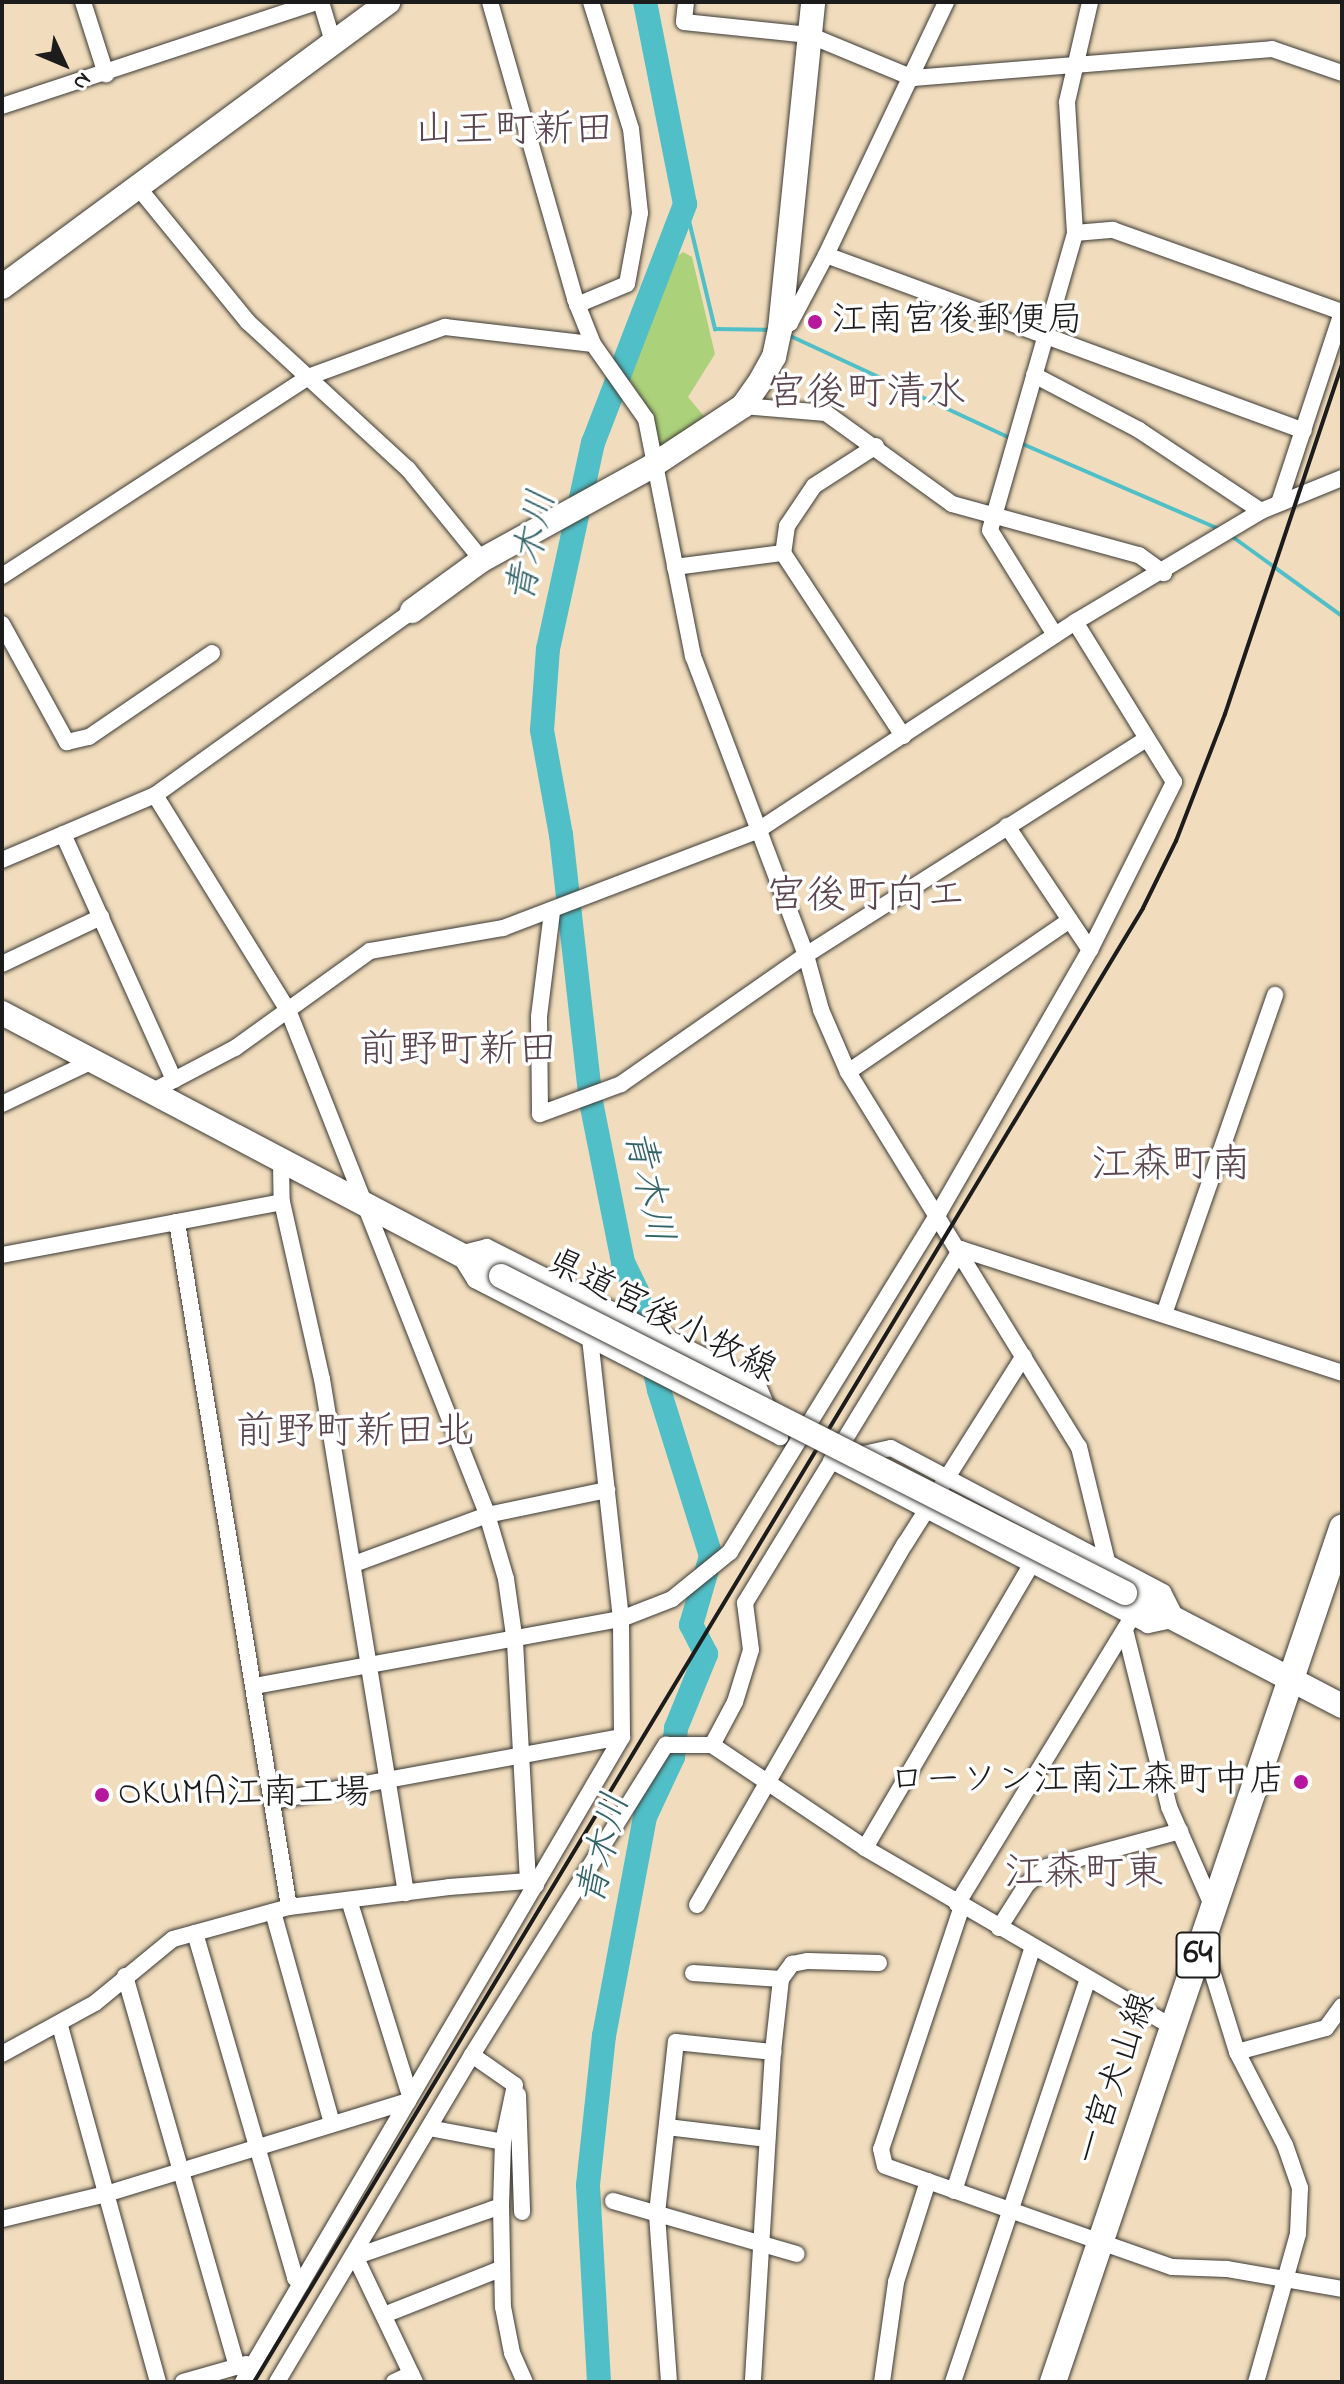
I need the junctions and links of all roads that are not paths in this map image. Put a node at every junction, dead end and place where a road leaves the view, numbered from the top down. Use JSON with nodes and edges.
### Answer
{"nodes":[{"id":1,"x":83,"y":2,"type":"edge"},
{"id":2,"x":318,"y":2,"type":"edge"},
{"id":3,"x":490,"y":2,"type":"edge"},
{"id":4,"x":591,"y":2,"type":"edge"},
{"id":5,"x":686,"y":2,"type":"edge"},
{"id":6,"x":813,"y":2,"type":"edge"},
{"id":7,"x":946,"y":2,"type":"edge"},
{"id":8,"x":1090,"y":2,"type":"edge"},
{"id":9,"x":383,"y":3,"type":"edge"},
{"id":10,"x":809,"y":35,"type":"junction"},
{"id":11,"x":333,"y":42,"type":"junction"},
{"id":12,"x":1075,"y":65,"type":"junction"},
{"id":13,"x":1342,"y":73,"type":"edge"},
{"id":14,"x":106,"y":74,"type":"junction"},
{"id":15,"x":913,"y":78,"type":"junction"},
{"id":16,"x":2,"y":106,"type":"edge"},
{"id":17,"x":137,"y":186,"type":"junction"},
{"id":18,"x":1075,"y":233,"type":"junction"},
{"id":19,"x":826,"y":255,"type":"junction"},
{"id":20,"x":2,"y":287,"type":"edge"},
{"id":21,"x":577,"y":305,"type":"junction"},
{"id":22,"x":1342,"y":312,"type":"edge"},
{"id":23,"x":780,"y":329,"type":"junction"},
{"id":24,"x":1045,"y":335,"type":"junction"},
{"id":25,"x":593,"y":344,"type":"junction"},
{"id":26,"x":1034,"y":375,"type":"junction"},
{"id":27,"x":308,"y":377,"type":"junction"},
{"id":28,"x":743,"y":406,"type":"junction"},
{"id":29,"x":1304,"y":431,"type":"junction"},
{"id":30,"x":876,"y":446,"type":"junction"},
{"id":31,"x":652,"y":466,"type":"junction"},
{"id":32,"x":1342,"y":478,"type":"edge"},
{"id":33,"x":1279,"y":503,"type":"junction"},
{"id":34,"x":1261,"y":511,"type":"junction"},
{"id":35,"x":994,"y":514,"type":"junction"},
{"id":36,"x":783,"y":553,"type":"junction"},
{"id":37,"x":482,"y":560,"type":"junction"},
{"id":38,"x":675,"y":567,"type":"junction"},
{"id":39,"x":1164,"y":573,"type":"junction"},
{"id":40,"x":2,"y":576,"type":"edge"},
{"id":41,"x":412,"y":611,"type":"joint"},
{"id":42,"x":1075,"y":622,"type":"junction"},
{"id":43,"x":2,"y":624,"type":"edge"},
{"id":44,"x":1055,"y":635,"type":"junction"},
{"id":45,"x":212,"y":653,"type":"dead end"},
{"id":46,"x":903,"y":736,"type":"junction"},
{"id":47,"x":1146,"y":739,"type":"junction"},
{"id":48,"x":155,"y":795,"type":"junction"},
{"id":49,"x":1007,"y":826,"type":"junction"},
{"id":50,"x":757,"y":831,"type":"junction"},
{"id":51,"x":63,"y":834,"type":"junction"},
{"id":52,"x":2,"y":860,"type":"edge"},
{"id":53,"x":552,"y":912,"type":"junction"},
{"id":54,"x":101,"y":917,"type":"junction"},
{"id":55,"x":1070,"y":920,"type":"junction"},
{"id":56,"x":1090,"y":950,"type":"junction"},
{"id":57,"x":806,"y":955,"type":"junction"},
{"id":58,"x":2,"y":964,"type":"edge"},
{"id":59,"x":1275,"y":995,"type":"dead end"},
{"id":60,"x":288,"y":1010,"type":"junction"},
{"id":61,"x":2,"y":1013,"type":"edge"},
{"id":62,"x":92,"y":1061,"type":"junction"},
{"id":63,"x":848,"y":1072,"type":"junction"},
{"id":64,"x":164,"y":1085,"type":"junction"},
{"id":65,"x":2,"y":1104,"type":"edge"},
{"id":66,"x":281,"y":1163,"type":"junction"},
{"id":67,"x":282,"y":1202,"type":"junction"},
{"id":68,"x":364,"y":1205,"type":"junction"},
{"id":69,"x":938,"y":1214,"type":"junction"},
{"id":70,"x":177,"y":1222,"type":"junction"},
{"id":71,"x":961,"y":1249,"type":"junction"},
{"id":72,"x":459,"y":1254,"type":"junction"},
{"id":73,"x":2,"y":1255,"type":"edge"},
{"id":74,"x":1164,"y":1314,"type":"junction"},
{"id":75,"x":590,"y":1339,"type":"junction"},
{"id":76,"x":1024,"y":1356,"type":"junction"},
{"id":77,"x":1342,"y":1373,"type":"edge"},
{"id":78,"x":780,"y":1437,"type":"junction"},
{"id":79,"x":796,"y":1445,"type":"junction"},
{"id":80,"x":831,"y":1461,"type":"junction"},
{"id":81,"x":947,"y":1478,"type":"junction"},
{"id":82,"x":607,"y":1490,"type":"junction"},
{"id":83,"x":926,"y":1511,"type":"junction"},
{"id":84,"x":487,"y":1515,"type":"junction"},
{"id":85,"x":1342,"y":1528,"type":"edge"},
{"id":86,"x":1107,"y":1561,"type":"junction"},
{"id":87,"x":354,"y":1564,"type":"junction"},
{"id":88,"x":1031,"y":1565,"type":"junction"},
{"id":89,"x":621,"y":1619,"type":"junction"},
{"id":90,"x":1177,"y":1619,"type":"junction"},
{"id":91,"x":1128,"y":1623,"type":"junction"},
{"id":92,"x":515,"y":1642,"type":"junction"},
{"id":93,"x":371,"y":1666,"type":"junction"},
{"id":94,"x":1290,"y":1681,"type":"junction"},
{"id":95,"x":255,"y":1686,"type":"junction"},
{"id":96,"x":1342,"y":1706,"type":"edge"},
{"id":97,"x":622,"y":1737,"type":"junction"},
{"id":98,"x":712,"y":1745,"type":"junction"},
{"id":99,"x":521,"y":1755,"type":"junction"},
{"id":100,"x":388,"y":1778,"type":"junction"},
{"id":101,"x":764,"y":1782,"type":"junction"},
{"id":102,"x":273,"y":1801,"type":"junction"},
{"id":103,"x":1180,"y":1831,"type":"junction"},
{"id":104,"x":865,"y":1848,"type":"junction"},
{"id":105,"x":533,"y":1883,"type":"junction"},
{"id":106,"x":406,"y":1893,"type":"junction"},
{"id":107,"x":349,"y":1900,"type":"junction"},
{"id":108,"x":697,"y":1905,"type":"dead end"},
{"id":109,"x":960,"y":1905,"type":"junction"},
{"id":110,"x":1213,"y":1907,"type":"junction"},
{"id":111,"x":281,"y":1910,"type":"junction"},
{"id":112,"x":999,"y":1928,"type":"junction"},
{"id":113,"x":195,"y":1933,"type":"junction"},
{"id":114,"x":1202,"y":1940,"type":"junction"},
{"id":115,"x":1033,"y":1947,"type":"junction"},
{"id":116,"x":879,"y":1963,"type":"dead end"},
{"id":117,"x":693,"y":1973,"type":"dead end"},
{"id":118,"x":125,"y":1976,"type":"junction"},
{"id":119,"x":781,"y":1979,"type":"junction"},
{"id":120,"x":1088,"y":1979,"type":"junction"},
{"id":121,"x":1342,"y":2006,"type":"edge"},
{"id":122,"x":60,"y":2026,"type":"junction"},
{"id":123,"x":1174,"y":2028,"type":"junction"},
{"id":124,"x":773,"y":2052,"type":"junction"},
{"id":125,"x":1237,"y":2052,"type":"junction"},
{"id":126,"x":2,"y":2054,"type":"edge"},
{"id":127,"x":472,"y":2055,"type":"junction"},
{"id":128,"x":515,"y":2085,"type":"junction"},
{"id":129,"x":409,"y":2099,"type":"junction"},
{"id":130,"x":332,"y":2123,"type":"junction"},
{"id":131,"x":667,"y":2127,"type":"junction"},
{"id":132,"x":429,"y":2128,"type":"junction"},
{"id":133,"x":767,"y":2139,"type":"junction"},
{"id":134,"x":503,"y":2142,"type":"junction"},
{"id":135,"x":259,"y":2145,"type":"junction"},
{"id":136,"x":181,"y":2170,"type":"junction"},
{"id":137,"x":928,"y":2181,"type":"junction"},
{"id":138,"x":954,"y":2191,"type":"junction"},
{"id":139,"x":106,"y":2194,"type":"junction"},
{"id":140,"x":613,"y":2201,"type":"dead end"},
{"id":141,"x":501,"y":2206,"type":"junction"},
{"id":142,"x":1010,"y":2210,"type":"junction"},
{"id":143,"x":522,"y":2212,"type":"dead end"},
{"id":144,"x":657,"y":2213,"type":"junction"},
{"id":145,"x":2,"y":2219,"type":"edge"},
{"id":146,"x":1099,"y":2242,"type":"junction"},
{"id":147,"x":760,"y":2245,"type":"junction"},
{"id":148,"x":797,"y":2254,"type":"dead end"},
{"id":149,"x":355,"y":2256,"type":"junction"},
{"id":150,"x":500,"y":2269,"type":"junction"},
{"id":151,"x":1287,"y":2277,"type":"junction"},
{"id":152,"x":301,"y":2283,"type":"junction"},
{"id":153,"x":1342,"y":2289,"type":"edge"},
{"id":154,"x":384,"y":2315,"type":"junction"},
{"id":155,"x":240,"y":2374,"type":"edge"},
{"id":156,"x":413,"y":2378,"type":"edge"},
{"id":157,"x":158,"y":2382,"type":"edge"},
{"id":158,"x":183,"y":2382,"type":"edge"},
{"id":159,"x":277,"y":2382,"type":"edge"},
{"id":160,"x":394,"y":2382,"type":"edge"},
{"id":161,"x":525,"y":2382,"type":"edge"},
{"id":162,"x":669,"y":2382,"type":"edge"},
{"id":163,"x":753,"y":2382,"type":"edge"},
{"id":164,"x":882,"y":2382,"type":"edge"},
{"id":165,"x":953,"y":2382,"type":"edge"},
{"id":166,"x":1053,"y":2382,"type":"edge"},
{"id":167,"x":1256,"y":2382,"type":"edge"}],
"edges":[{"from":1,"to":14,"type":"street"},
{"from":2,"to":11,"type":"street"},
{"from":2,"to":14,"type":"street"},
{"from":3,"to":21,"type":"street"},
{"from":4,"to":21,"type":"street"},
{"from":5,"to":10,"type":"street"},
{"from":6,"to":10,"type":"main road"},
{"from":7,"to":15,"type":"street"},
{"from":8,"to":12,"type":"street"},
{"from":9,"to":11,"type":"main road"},
{"from":10,"to":15,"type":"street"},
{"from":10,"to":23,"type":"main road"},
{"from":11,"to":17,"type":"main road"},
{"from":12,"to":13,"type":"street"},
{"from":12,"to":15,"type":"street"},
{"from":12,"to":18,"type":"street"},
{"from":14,"to":16,"type":"street"},
{"from":15,"to":19,"type":"street"},
{"from":17,"to":20,"type":"main road"},
{"from":17,"to":27,"type":"street"},
{"from":18,"to":22,"type":"street"},
{"from":18,"to":24,"type":"street"},
{"from":19,"to":23,"type":"street"},
{"from":19,"to":24,"type":"street"},
{"from":21,"to":25,"type":"street"},
{"from":22,"to":29,"type":"street"},
{"from":23,"to":28,"type":"main road"},
{"from":24,"to":26,"type":"street"},
{"from":24,"to":29,"type":"street"},
{"from":25,"to":27,"type":"street"},
{"from":25,"to":31,"type":"street"},
{"from":26,"to":34,"type":"street"},
{"from":26,"to":35,"type":"street"},
{"from":27,"to":37,"type":"street"},
{"from":27,"to":40,"type":"street"},
{"from":28,"to":30,"type":"street"},
{"from":28,"to":31,"type":"main road"},
{"from":29,"to":33,"type":"street"},
{"from":30,"to":35,"type":"street"},
{"from":30,"to":36,"type":"street"},
{"from":31,"to":37,"type":"main road"},
{"from":31,"to":38,"type":"street"},
{"from":32,"to":33,"type":"street"},
{"from":33,"to":34,"type":"street"},
{"from":34,"to":39,"type":"street"},
{"from":35,"to":39,"type":"street"},
{"from":35,"to":44,"type":"street"},
{"from":36,"to":38,"type":"street"},
{"from":36,"to":46,"type":"street"},
{"from":37,"to":41,"type":"main road"},
{"from":38,"to":50,"type":"street"},
{"from":39,"to":42,"type":"street"},
{"from":41,"to":48,"type":"street"},
{"from":42,"to":44,"type":"street"},
{"from":42,"to":47,"type":"street"},
{"from":43,"to":45,"type":"street"},
{"from":44,"to":46,"type":"street"},
{"from":46,"to":50,"type":"street"},
{"from":47,"to":49,"type":"street"},
{"from":47,"to":56,"type":"street"},
{"from":48,"to":51,"type":"street"},
{"from":48,"to":60,"type":"street"},
{"from":49,"to":55,"type":"street"},
{"from":49,"to":57,"type":"street"},
{"from":50,"to":53,"type":"street"},
{"from":50,"to":57,"type":"street"},
{"from":51,"to":52,"type":"street"},
{"from":51,"to":54,"type":"street"},
{"from":53,"to":57,"type":"street"},
{"from":53,"to":60,"type":"street"},
{"from":54,"to":58,"type":"street"},
{"from":54,"to":64,"type":"street"},
{"from":55,"to":56,"type":"street"},
{"from":55,"to":63,"type":"street"},
{"from":56,"to":69,"type":"street"},
{"from":57,"to":63,"type":"street"},
{"from":59,"to":74,"type":"street"},
{"from":60,"to":64,"type":"street"},
{"from":60,"to":68,"type":"street"},
{"from":61,"to":62,"type":"main road","name":"県道宮後小牧線"},
{"from":62,"to":64,"type":"main road","name":"県道宮後小牧線"},
{"from":62,"to":65,"type":"street"},
{"from":63,"to":69,"type":"street"},
{"from":64,"to":66,"type":"main road","name":"県道宮後小牧線"},
{"from":66,"to":67,"type":"street"},
{"from":66,"to":68,"type":"main road","name":"県道宮後小牧線"},
{"from":67,"to":70,"type":"street"},
{"from":67,"to":87,"type":"street"},
{"from":68,"to":72,"type":"main road","name":"県道宮後小牧線"},
{"from":68,"to":84,"type":"street"},
{"from":69,"to":71,"type":"street"},
{"from":69,"to":79,"type":"street"},
{"from":70,"to":73,"type":"street"},
{"from":70,"to":95,"type":"street"},
{"from":71,"to":74,"type":"street"},
{"from":71,"to":76,"type":"street"},
{"from":71,"to":80,"type":"street"},
{"from":72,"to":75,"type":"street"},
{"from":72,"to":78,"type":"street"},
{"from":72,"to":90,"type":"main road","name":"県道宮後小牧線","bridge":true},
{"from":74,"to":77,"type":"street"},
{"from":75,"to":78,"type":"street"},
{"from":75,"to":82,"type":"street"},
{"from":76,"to":81,"type":"street"},
{"from":76,"to":86,"type":"street"},
{"from":78,"to":79,"type":"street"},
{"from":79,"to":89,"type":"street"},
{"from":80,"to":81,"type":"street"},
{"from":80,"to":83,"type":"street"},
{"from":80,"to":98,"type":"street"},
{"from":81,"to":83,"type":"street"},
{"from":81,"to":86,"type":"street"},
{"from":82,"to":84,"type":"street"},
{"from":82,"to":89,"type":"street"},
{"from":83,"to":88,"type":"street"},
{"from":83,"to":101,"type":"street"},
{"from":84,"to":87,"type":"street"},
{"from":84,"to":92,"type":"street"},
{"from":85,"to":94,"type":"main road","name":"一宮犬山線","number":"64"},
{"from":86,"to":90,"type":"street"},
{"from":87,"to":93,"type":"street"},
{"from":88,"to":91,"type":"street"},
{"from":88,"to":104,"type":"street"},
{"from":89,"to":92,"type":"street"},
{"from":89,"to":97,"type":"street"},
{"from":90,"to":91,"type":"street"},
{"from":90,"to":94,"type":"main road","name":"県道宮後小牧線"},
{"from":91,"to":103,"type":"street"},
{"from":91,"to":109,"type":"street"},
{"from":92,"to":93,"type":"street"},
{"from":92,"to":99,"type":"street"},
{"from":93,"to":95,"type":"street"},
{"from":93,"to":100,"type":"street"},
{"from":94,"to":96,"type":"main road","name":"県道宮後小牧線"},
{"from":94,"to":110,"type":"main road","name":"一宮犬山線","number":"64"},
{"from":95,"to":102,"type":"street"},
{"from":97,"to":99,"type":"street"},
{"from":97,"to":105,"type":"street"},
{"from":98,"to":101,"type":"street"},
{"from":98,"to":127,"type":"street"},
{"from":99,"to":100,"type":"street"},
{"from":99,"to":105,"type":"street"},
{"from":100,"to":102,"type":"street"},
{"from":100,"to":106,"type":"street"},
{"from":101,"to":104,"type":"street"},
{"from":101,"to":108,"type":"street"},
{"from":102,"to":111,"type":"street"},
{"from":103,"to":110,"type":"street"},
{"from":103,"to":112,"type":"street"},
{"from":104,"to":109,"type":"street"},
{"from":105,"to":106,"type":"street"},
{"from":105,"to":129,"type":"street"},
{"from":106,"to":107,"type":"street"},
{"from":107,"to":111,"type":"street"},
{"from":107,"to":129,"type":"street"},
{"from":109,"to":112,"type":"street"},
{"from":109,"to":137,"type":"street"},
{"from":110,"to":114,"type":"main road","name":"一宮犬山線","number":"64"},
{"from":111,"to":113,"type":"street"},
{"from":111,"to":130,"type":"street"},
{"from":112,"to":115,"type":"street"},
{"from":113,"to":118,"type":"street"},
{"from":113,"to":135,"type":"street"},
{"from":114,"to":123,"type":"main road","name":"一宮犬山線","number":"64"},
{"from":114,"to":125,"type":"street"},
{"from":115,"to":120,"type":"street"},
{"from":115,"to":138,"type":"street"},
{"from":116,"to":119,"type":"street"},
{"from":117,"to":119,"type":"street"},
{"from":118,"to":122,"type":"street"},
{"from":118,"to":136,"type":"street"},
{"from":119,"to":124,"type":"street"},
{"from":120,"to":123,"type":"street"},
{"from":120,"to":142,"type":"street"},
{"from":121,"to":125,"type":"street"},
{"from":122,"to":126,"type":"street"},
{"from":122,"to":139,"type":"street"},
{"from":123,"to":146,"type":"main road","name":"一宮犬山線","number":"64"},
{"from":124,"to":131,"type":"street"},
{"from":124,"to":133,"type":"street"},
{"from":125,"to":151,"type":"street"},
{"from":127,"to":128,"type":"street"},
{"from":127,"to":132,"type":"street"},
{"from":128,"to":134,"type":"street"},
{"from":128,"to":143,"type":"street"},
{"from":129,"to":130,"type":"street"},
{"from":129,"to":152,"type":"street"},
{"from":130,"to":135,"type":"street"},
{"from":131,"to":133,"type":"street"},
{"from":131,"to":144,"type":"street"},
{"from":132,"to":134,"type":"street"},
{"from":132,"to":149,"type":"street"},
{"from":133,"to":147,"type":"street"},
{"from":134,"to":141,"type":"street"},
{"from":135,"to":136,"type":"street"},
{"from":135,"to":152,"type":"street"},
{"from":136,"to":139,"type":"street"},
{"from":136,"to":155,"type":"street"},
{"from":137,"to":138,"type":"street"},
{"from":137,"to":164,"type":"street"},
{"from":138,"to":142,"type":"street"},
{"from":139,"to":145,"type":"street"},
{"from":139,"to":157,"type":"street"},
{"from":140,"to":144,"type":"street"},
{"from":141,"to":149,"type":"street"},
{"from":141,"to":150,"type":"street"},
{"from":142,"to":146,"type":"street"},
{"from":142,"to":165,"type":"street"},
{"from":144,"to":147,"type":"street"},
{"from":144,"to":162,"type":"street"},
{"from":146,"to":151,"type":"street"},
{"from":146,"to":166,"type":"main road","name":"一宮犬山線","number":"64"},
{"from":147,"to":148,"type":"street"},
{"from":147,"to":163,"type":"street"},
{"from":149,"to":154,"type":"street"},
{"from":149,"to":159,"type":"street"},
{"from":150,"to":154,"type":"street"},
{"from":150,"to":161,"type":"street"},
{"from":151,"to":153,"type":"street"},
{"from":151,"to":167,"type":"street"},
{"from":152,"to":155,"type":"street"},
{"from":154,"to":156,"type":"street"},
{"from":155,"to":158,"type":"street"},
{"from":156,"to":160,"type":"street"}]}
